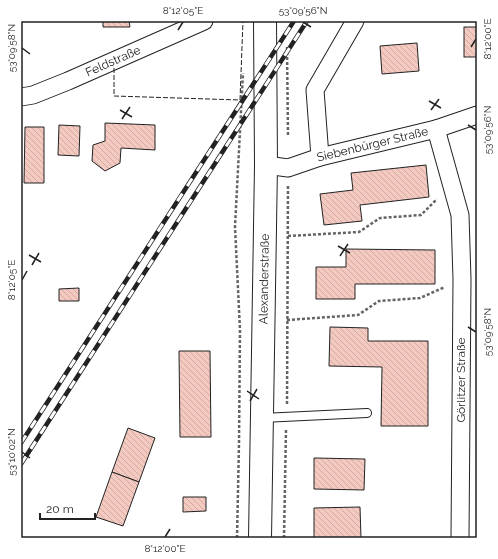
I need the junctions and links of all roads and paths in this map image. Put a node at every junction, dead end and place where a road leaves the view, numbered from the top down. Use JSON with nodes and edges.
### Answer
{"nodes":[{"id":1,"x":204,"y":21,"type":"edge"},
{"id":2,"x":265,"y":21,"type":"edge"},
{"id":3,"x":354,"y":21,"type":"edge"},
{"id":4,"x":287,"y":42,"type":"dead end"},
{"id":5,"x":244,"y":69,"type":"dead end"},
{"id":6,"x":21,"y":97,"type":"edge"},
{"id":7,"x":477,"y":115,"type":"edge"},
{"id":8,"x":436,"y":129,"type":"junction"},
{"id":9,"x":320,"y":157,"type":"junction"},
{"id":10,"x":266,"y":165,"type":"junction"},
{"id":11,"x":288,"y":168,"type":"junction"},
{"id":12,"x":421,"y":215,"type":"dead end"},
{"id":13,"x":288,"y":236,"type":"junction"},
{"id":14,"x":462,"y":279,"type":"junction"},
{"id":15,"x":287,"y":320,"type":"junction"},
{"id":16,"x":367,"y":413,"type":"dead end"},
{"id":17,"x":286,"y":416,"type":"junction"},
{"id":18,"x":262,"y":418,"type":"junction"},
{"id":19,"x":237,"y":538,"type":"edge"},
{"id":20,"x":260,"y":538,"type":"edge"},
{"id":21,"x":284,"y":538,"type":"edge"},
{"id":22,"x":460,"y":538,"type":"edge"}],
"edges":[{"from":1,"to":6,"type":"street","name":"Feldstraße"},
{"from":2,"to":10,"type":"main road","name":"Alexanderstraße"},
{"from":3,"to":9,"type":"street"},
{"from":4,"to":11,"type":"path"},
{"from":5,"to":19,"type":"path"},
{"from":7,"to":8,"type":"street","name":"Siebenbürger Straße"},
{"from":8,"to":9,"type":"street","name":"Siebenbürger Straße"},
{"from":8,"to":14,"type":"street","name":"Görlitzer Straße"},
{"from":9,"to":11,"type":"street","name":"Siebenbürger Straße"},
{"from":10,"to":11,"type":"street","name":"Siebenbürger Straße"},
{"from":10,"to":18,"type":"main road","name":"Alexanderstraße"},
{"from":11,"to":13,"type":"path"},
{"from":12,"to":13,"type":"path"},
{"from":13,"to":15,"type":"path"},
{"from":14,"to":15,"type":"path"},
{"from":14,"to":22,"type":"street","name":"Görlitzer Straße"},
{"from":15,"to":17,"type":"path"},
{"from":16,"to":17,"type":"lane"},
{"from":17,"to":18,"type":"lane"},
{"from":17,"to":21,"type":"path"},
{"from":18,"to":20,"type":"main road","name":"Alexanderstraße"}]}
